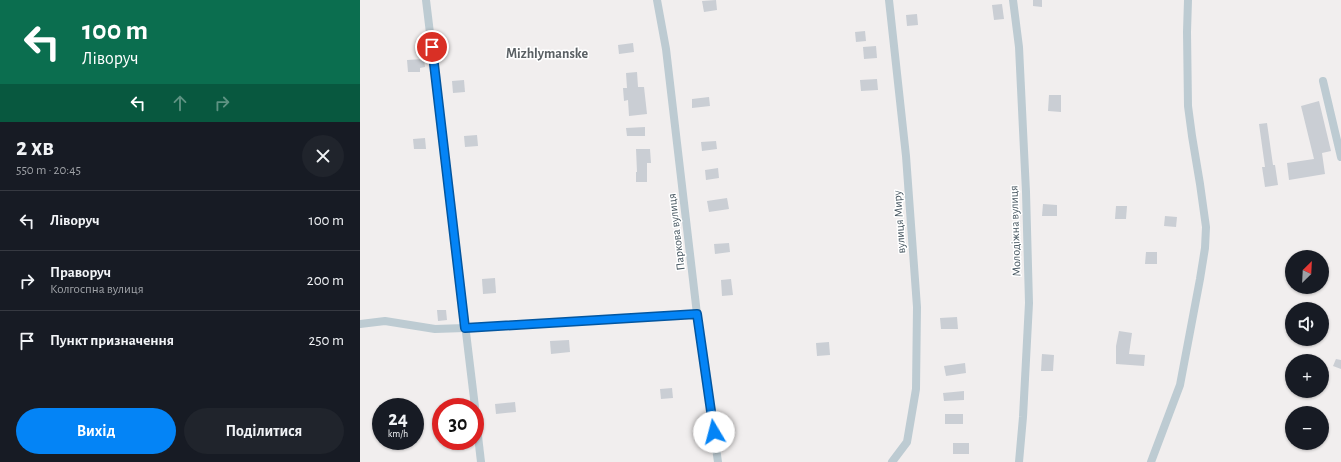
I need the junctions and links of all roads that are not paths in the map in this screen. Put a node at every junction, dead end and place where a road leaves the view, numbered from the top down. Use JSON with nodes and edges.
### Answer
{"nodes":[{"id":1,"x":426,"y":0,"type":"edge"},
{"id":2,"x":657,"y":0,"type":"edge"},
{"id":3,"x":889,"y":0,"type":"edge"},
{"id":4,"x":1013,"y":0,"type":"edge"},
{"id":5,"x":1188,"y":0,"type":"edge"},
{"id":6,"x":1323,"y":81,"type":"dead end"},
{"id":7,"x":1341,"y":157,"type":"edge"},
{"id":8,"x":697,"y":314,"type":"junction"},
{"id":9,"x":360,"y":324,"type":"edge"},
{"id":10,"x":465,"y":328,"type":"junction"},
{"id":11,"x":474,"y":398,"type":"edge"},
{"id":12,"x":480,"y":450,"type":"edge"},
{"id":13,"x":481,"y":462,"type":"edge"},
{"id":14,"x":718,"y":462,"type":"edge"},
{"id":15,"x":892,"y":462,"type":"edge"},
{"id":16,"x":1019,"y":462,"type":"edge"},
{"id":17,"x":1151,"y":462,"type":"edge"}],
"edges":[{"from":1,"to":10,"type":"street"},
{"from":2,"to":8,"type":"street","name":"Паркова вулиця"},
{"from":3,"to":15,"type":"street","name":"вулиця Миру"},
{"from":4,"to":16,"type":"street","name":"Молодіжна вулиця"},
{"from":5,"to":17,"type":"street"},
{"from":6,"to":7,"type":"street"},
{"from":8,"to":10,"type":"street"},
{"from":8,"to":14,"type":"street","name":"Паркова вулиця"},
{"from":9,"to":10,"type":"street"},
{"from":10,"to":11,"type":"street"},
{"from":12,"to":13,"type":"street"}]}
